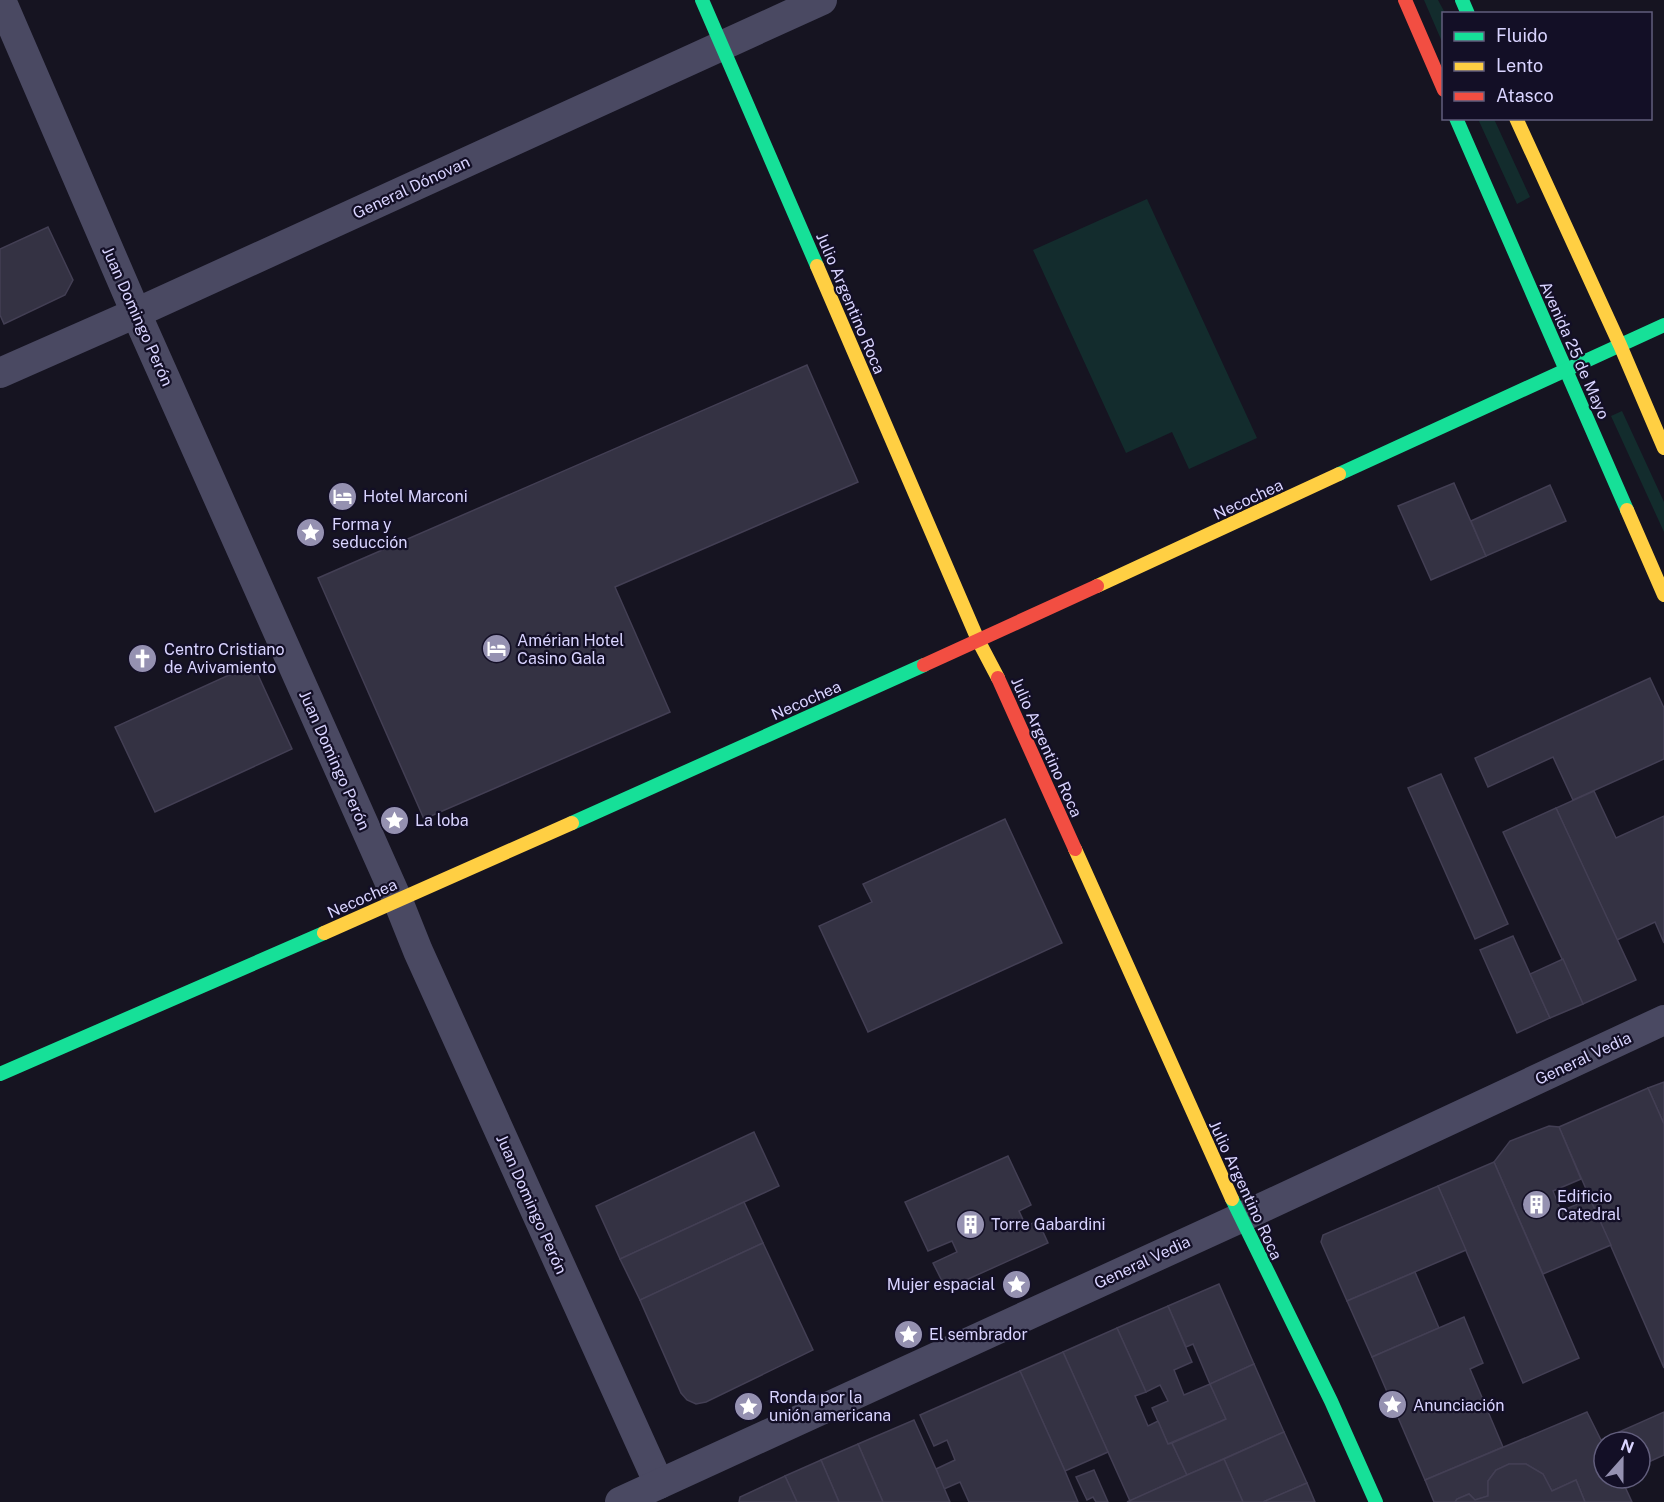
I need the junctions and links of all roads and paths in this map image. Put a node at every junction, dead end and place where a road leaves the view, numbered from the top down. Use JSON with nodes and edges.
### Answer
{"nodes":[{"id":1,"x":1,"y":0,"type":"edge"},
{"id":2,"x":702,"y":0,"type":"edge"},
{"id":3,"x":822,"y":0,"type":"edge"},
{"id":4,"x":1405,"y":0,"type":"edge"},
{"id":5,"x":722,"y":45,"type":"junction"},
{"id":6,"x":1442,"y":88,"type":"edge"},
{"id":7,"x":1457,"y":120,"type":"edge"},
{"id":8,"x":1517,"y":120,"type":"edge"},
{"id":9,"x":136,"y":313,"type":"junction"},
{"id":10,"x":1664,"y":325,"type":"edge"},
{"id":11,"x":1620,"y":345,"type":"junction"},
{"id":12,"x":1566,"y":371,"type":"junction"},
{"id":13,"x":0,"y":373,"type":"edge"},
{"id":14,"x":1664,"y":448,"type":"edge"},
{"id":15,"x":1664,"y":595,"type":"edge"},
{"id":16,"x":978,"y":640,"type":"junction"},
{"id":17,"x":398,"y":901,"type":"junction"},
{"id":18,"x":1664,"y":1020,"type":"edge"},
{"id":19,"x":0,"y":1074,"type":"edge"},
{"id":20,"x":1240,"y":1218,"type":"junction"},
{"id":21,"x":659,"y":1484,"type":"junction"},
{"id":22,"x":620,"y":1502,"type":"edge"},
{"id":23,"x":1376,"y":1502,"type":"edge"}],
"edges":[{"from":1,"to":9,"type":"street","name":"Juan Domingo Perón"},
{"from":2,"to":5,"type":"street","name":"Julio Argentino Roca"},
{"from":3,"to":5,"type":"street","name":"General Dónovan"},
{"from":4,"to":6,"type":"street"},
{"from":5,"to":9,"type":"street","name":"General Dónovan"},
{"from":5,"to":16,"type":"street","name":"Julio Argentino Roca"},
{"from":7,"to":12,"type":"street","name":"Avenida 25 de Mayo"},
{"from":8,"to":11,"type":"street"},
{"from":9,"to":13,"type":"street","name":"General Dónovan"},
{"from":9,"to":17,"type":"street","name":"Juan Domingo Perón"},
{"from":10,"to":11,"type":"street","name":"Necochea"},
{"from":11,"to":12,"type":"street","name":"Necochea"},
{"from":11,"to":14,"type":"street"},
{"from":12,"to":15,"type":"street","name":"Avenida 25 de Mayo"},
{"from":12,"to":16,"type":"street","name":"Necochea"},
{"from":16,"to":17,"type":"street","name":"Necochea"},
{"from":16,"to":20,"type":"street","name":"Julio Argentino Roca"},
{"from":17,"to":19,"type":"street","name":"Necochea"},
{"from":17,"to":21,"type":"street","name":"Juan Domingo Perón"},
{"from":18,"to":20,"type":"street","name":"General Vedia"},
{"from":20,"to":21,"type":"street","name":"General Vedia"},
{"from":20,"to":23,"type":"street","name":"Julio Argentino Roca"},
{"from":21,"to":22,"type":"street","name":"General Vedia"}]}
